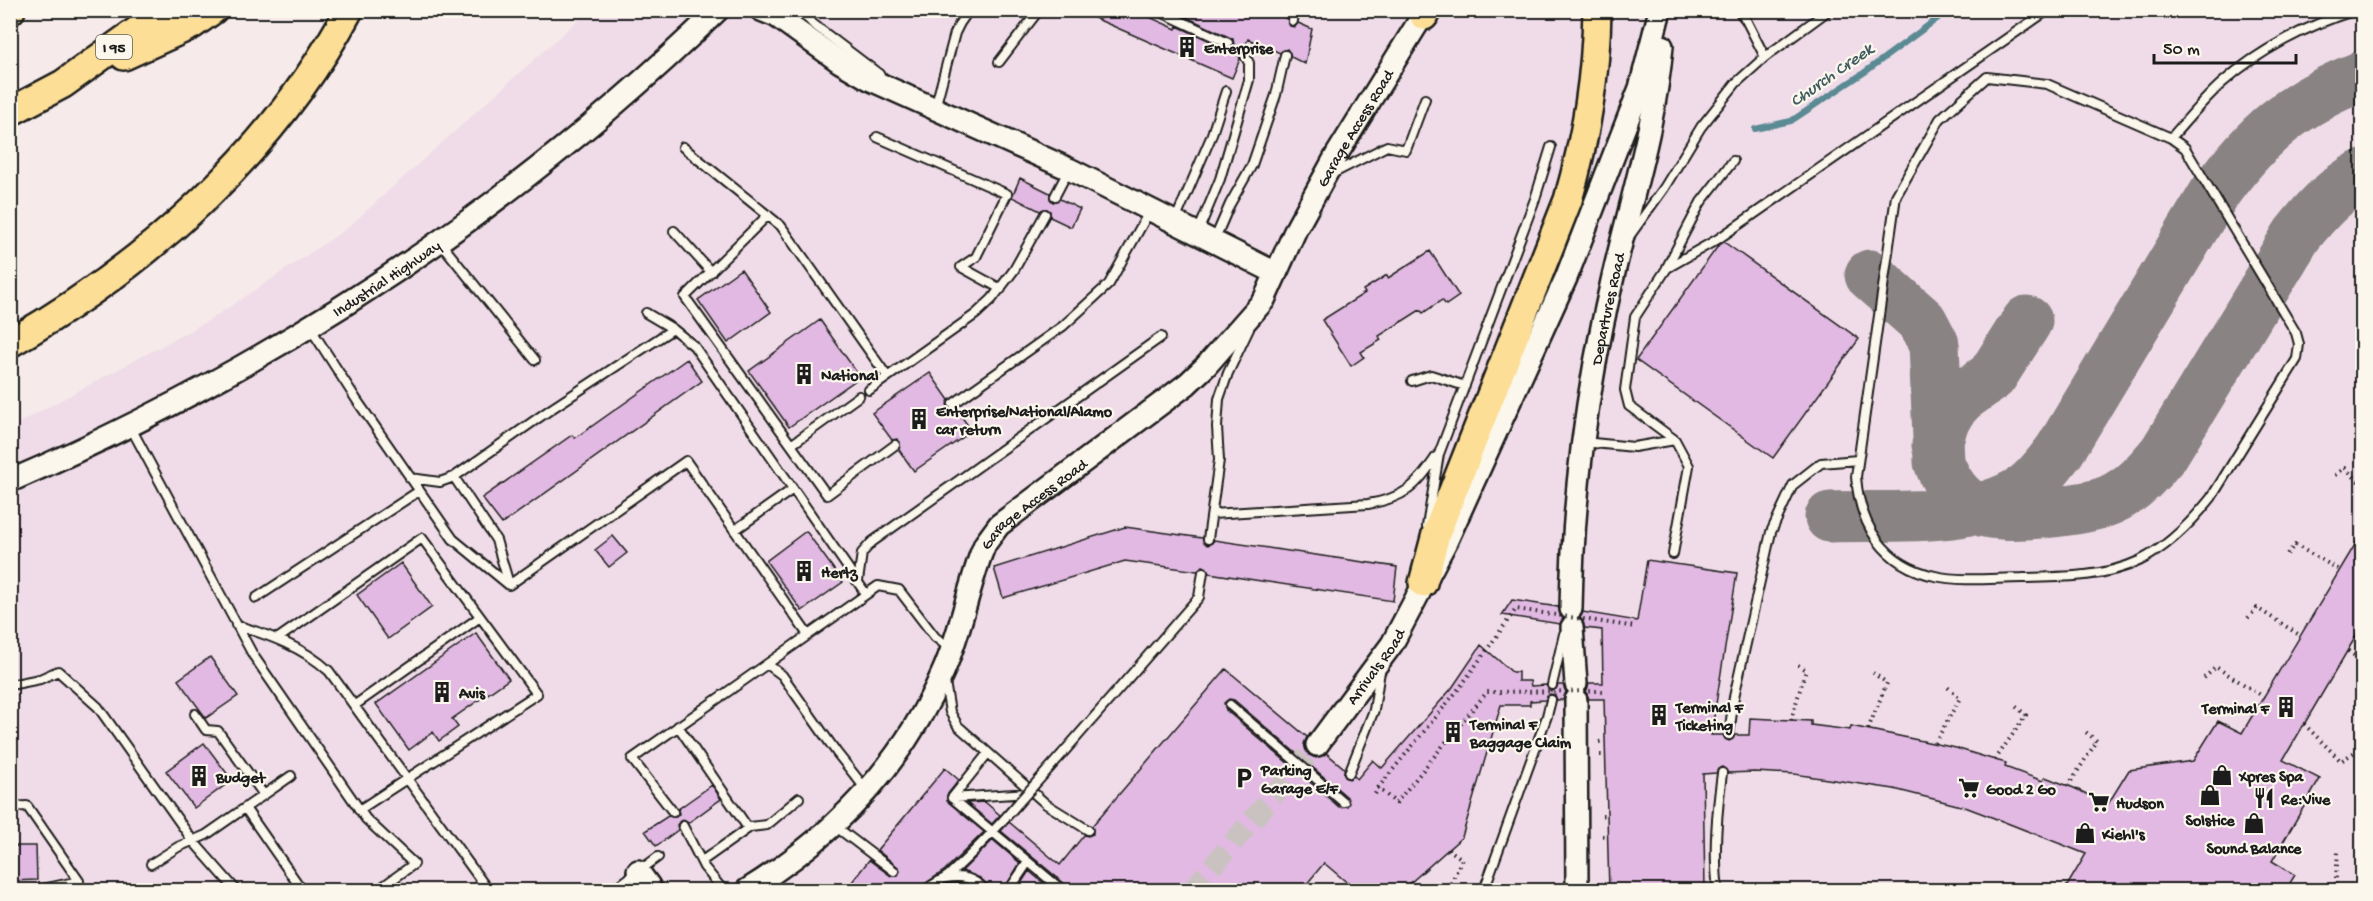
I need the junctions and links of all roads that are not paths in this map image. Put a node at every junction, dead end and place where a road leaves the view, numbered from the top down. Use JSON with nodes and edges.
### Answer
{"nodes":[{"id":1,"x":166,"y":10,"type":"edge"},
{"id":2,"x":213,"y":10,"type":"edge"},
{"id":3,"x":349,"y":10,"type":"edge"},
{"id":4,"x":718,"y":10,"type":"edge"},
{"id":5,"x":761,"y":10,"type":"edge"},
{"id":6,"x":800,"y":10,"type":"edge"},
{"id":7,"x":969,"y":10,"type":"edge"},
{"id":8,"x":1039,"y":10,"type":"edge"},
{"id":9,"x":1157,"y":10,"type":"edge"},
{"id":10,"x":1294,"y":10,"type":"edge"},
{"id":11,"x":1597,"y":10,"type":"edge"},
{"id":12,"x":1662,"y":10,"type":"edge"},
{"id":13,"x":1738,"y":10,"type":"edge"},
{"id":14,"x":1829,"y":10,"type":"edge"},
{"id":15,"x":2048,"y":10,"type":"edge"},
{"id":16,"x":2356,"y":10,"type":"edge"},
{"id":17,"x":1426,"y":12,"type":"edge"},
{"id":18,"x":1293,"y":21,"type":"dead end"},
{"id":19,"x":1228,"y":43,"type":"dead end"},
{"id":20,"x":1243,"y":52,"type":"dead end"},
{"id":21,"x":1286,"y":55,"type":"dead end"},
{"id":22,"x":1765,"y":57,"type":"junction"},
{"id":23,"x":999,"y":62,"type":"dead end"},
{"id":24,"x":63,"y":84,"type":"junction"},
{"id":25,"x":1226,"y":91,"type":"dead end"},
{"id":26,"x":1425,"y":99,"type":"dead end"},
{"id":27,"x":914,"y":100,"type":"junction"},
{"id":28,"x":935,"y":110,"type":"junction"},
{"id":29,"x":10,"y":112,"type":"edge"},
{"id":30,"x":877,"y":137,"type":"dead end"},
{"id":31,"x":2171,"y":138,"type":"junction"},
{"id":32,"x":683,"y":147,"type":"dead end"},
{"id":33,"x":1551,"y":147,"type":"dead end"},
{"id":34,"x":1733,"y":161,"type":"dead end"},
{"id":35,"x":1069,"y":170,"type":"junction"},
{"id":36,"x":1323,"y":178,"type":"junction"},
{"id":37,"x":1055,"y":196,"type":"dead end"},
{"id":38,"x":1150,"y":209,"type":"junction"},
{"id":39,"x":1045,"y":214,"type":"dead end"},
{"id":40,"x":768,"y":215,"type":"junction"},
{"id":41,"x":1174,"y":222,"type":"junction"},
{"id":42,"x":674,"y":231,"type":"dead end"},
{"id":43,"x":1205,"y":238,"type":"junction"},
{"id":44,"x":440,"y":242,"type":"junction"},
{"id":45,"x":1622,"y":247,"type":"junction"},
{"id":46,"x":1667,"y":268,"type":"junction"},
{"id":47,"x":711,"y":272,"type":"junction"},
{"id":48,"x":1276,"y":273,"type":"junction"},
{"id":49,"x":1001,"y":289,"type":"junction"},
{"id":50,"x":1264,"y":300,"type":"junction"},
{"id":51,"x":646,"y":313,"type":"dead end"},
{"id":52,"x":310,"y":328,"type":"junction"},
{"id":53,"x":673,"y":329,"type":"junction"},
{"id":54,"x":1161,"y":338,"type":"dead end"},
{"id":55,"x":10,"y":344,"type":"edge"},
{"id":56,"x":535,"y":360,"type":"dead end"},
{"id":57,"x":888,"y":376,"type":"junction"},
{"id":58,"x":1412,"y":381,"type":"dead end"},
{"id":59,"x":1465,"y":387,"type":"junction"},
{"id":60,"x":869,"y":390,"type":"dead end"},
{"id":61,"x":859,"y":396,"type":"dead end"},
{"id":62,"x":953,"y":405,"type":"dead end"},
{"id":63,"x":131,"y":426,"type":"junction"},
{"id":64,"x":1675,"y":440,"type":"junction"},
{"id":65,"x":1582,"y":442,"type":"junction"},
{"id":66,"x":791,"y":445,"type":"junction"},
{"id":67,"x":895,"y":445,"type":"dead end"},
{"id":68,"x":1439,"y":453,"type":"junction"},
{"id":69,"x":1858,"y":460,"type":"junction"},
{"id":70,"x":454,"y":477,"type":"junction"},
{"id":71,"x":410,"y":478,"type":"junction"},
{"id":72,"x":10,"y":481,"type":"edge"},
{"id":73,"x":793,"y":489,"type":"junction"},
{"id":74,"x":419,"y":491,"type":"junction"},
{"id":75,"x":1212,"y":514,"type":"junction"},
{"id":76,"x":735,"y":530,"type":"junction"},
{"id":77,"x":1208,"y":539,"type":"dead end"},
{"id":78,"x":1673,"y":554,"type":"dead end"},
{"id":79,"x":1203,"y":572,"type":"dead end"},
{"id":80,"x":858,"y":581,"type":"junction"},
{"id":81,"x":1423,"y":583,"type":"junction"},
{"id":82,"x":509,"y":585,"type":"junction"},
{"id":83,"x":866,"y":594,"type":"junction"},
{"id":84,"x":256,"y":598,"type":"dead end"},
{"id":85,"x":480,"y":617,"type":"junction"},
{"id":86,"x":1570,"y":620,"type":"junction"},
{"id":87,"x":236,"y":625,"type":"junction"},
{"id":88,"x":808,"y":635,"type":"junction"},
{"id":89,"x":277,"y":639,"type":"junction"},
{"id":90,"x":952,"y":650,"type":"junction"},
{"id":91,"x":1381,"y":661,"type":"junction"},
{"id":92,"x":767,"y":664,"type":"junction"},
{"id":93,"x":944,"y":671,"type":"junction"},
{"id":94,"x":10,"y":685,"type":"edge"},
{"id":95,"x":1552,"y":685,"type":"dead end"},
{"id":96,"x":1551,"y":700,"type":"dead end"},
{"id":97,"x":355,"y":705,"type":"junction"},
{"id":98,"x":1230,"y":705,"type":"dead end"},
{"id":99,"x":195,"y":714,"type":"dead end"},
{"id":100,"x":678,"y":726,"type":"junction"},
{"id":101,"x":1729,"y":735,"type":"dead end"},
{"id":102,"x":1317,"y":745,"type":"tunnel mouth"},
{"id":103,"x":988,"y":753,"type":"junction"},
{"id":104,"x":1349,"y":772,"type":"dead end"},
{"id":105,"x":1722,"y":773,"type":"dead end"},
{"id":106,"x":291,"y":776,"type":"dead end"},
{"id":107,"x":408,"y":780,"type":"junction"},
{"id":108,"x":868,"y":791,"type":"junction"},
{"id":109,"x":1028,"y":793,"type":"junction"},
{"id":110,"x":264,"y":795,"type":"junction"},
{"id":111,"x":799,"y":798,"type":"dead end"},
{"id":112,"x":952,"y":798,"type":"junction"},
{"id":113,"x":1343,"y":802,"type":"dead end"},
{"id":114,"x":10,"y":807,"type":"edge"},
{"id":115,"x":245,"y":808,"type":"junction"},
{"id":116,"x":359,"y":810,"type":"junction"},
{"id":117,"x":673,"y":812,"type":"dead end"},
{"id":118,"x":683,"y":826,"type":"dead end"},
{"id":119,"x":835,"y":826,"type":"junction"},
{"id":120,"x":748,"y":828,"type":"junction"},
{"id":121,"x":1089,"y":830,"type":"dead end"},
{"id":122,"x":993,"y":832,"type":"junction"},
{"id":123,"x":193,"y":841,"type":"junction"},
{"id":124,"x":658,"y":857,"type":"dead end"},
{"id":125,"x":702,"y":861,"type":"junction"},
{"id":126,"x":1028,"y":862,"type":"junction"},
{"id":127,"x":151,"y":864,"type":"dead end"},
{"id":128,"x":638,"y":871,"type":"junction"},
{"id":129,"x":894,"y":871,"type":"dead end"},
{"id":130,"x":946,"y":878,"type":"junction"},
{"id":131,"x":38,"y":891,"type":"edge"},
{"id":132,"x":236,"y":891,"type":"edge"},
{"id":133,"x":303,"y":891,"type":"edge"},
{"id":134,"x":378,"y":891,"type":"edge"},
{"id":135,"x":488,"y":891,"type":"edge"},
{"id":136,"x":613,"y":891,"type":"edge"},
{"id":137,"x":648,"y":891,"type":"edge"},
{"id":138,"x":723,"y":891,"type":"edge"},
{"id":139,"x":747,"y":891,"type":"edge"},
{"id":140,"x":926,"y":891,"type":"edge"},
{"id":141,"x":985,"y":891,"type":"edge"},
{"id":142,"x":1009,"y":891,"type":"edge"},
{"id":143,"x":1062,"y":891,"type":"edge"},
{"id":144,"x":1484,"y":891,"type":"edge"},
{"id":145,"x":1577,"y":891,"type":"edge"},
{"id":146,"x":1718,"y":891,"type":"edge"}],
"edges":[{"from":1,"to":24,"type":"highway","number":"I 95"},
{"from":2,"to":24,"type":"highway"},
{"from":3,"to":55,"type":"highway"},
{"from":4,"to":44,"type":"street","name":"Industrial Highway"},
{"from":5,"to":27,"type":"street"},
{"from":6,"to":27,"type":"lane"},
{"from":7,"to":28,"type":"lane"},
{"from":8,"to":23,"type":"lane"},
{"from":9,"to":19,"type":"lane"},
{"from":10,"to":18,"type":"lane"},
{"from":11,"to":81,"type":"highway"},
{"from":12,"to":45,"type":"street","name":"Departures Road"},
{"from":12,"to":81,"type":"street","name":"Arrivals Road"},
{"from":13,"to":22,"type":"lane"},
{"from":14,"to":22,"type":"lane"},
{"from":15,"to":46,"type":"lane"},
{"from":16,"to":31,"type":"lane"},
{"from":17,"to":36,"type":"street","name":"Garage Access Road"},
{"from":20,"to":43,"type":"lane"},
{"from":21,"to":43,"type":"lane"},
{"from":22,"to":45,"type":"lane"},
{"from":24,"to":29,"type":"highway","number":"I 95"},
{"from":25,"to":41,"type":"lane"},
{"from":26,"to":36,"type":"lane"},
{"from":27,"to":28,"type":"street"},
{"from":28,"to":35,"type":"street"},
{"from":30,"to":49,"type":"lane"},
{"from":31,"to":69,"type":"lane"},
{"from":31,"to":69,"type":"lane"},
{"from":32,"to":40,"type":"lane"},
{"from":33,"to":59,"type":"lane"},
{"from":34,"to":46,"type":"lane"},
{"from":35,"to":37,"type":"lane"},
{"from":35,"to":38,"type":"street"},
{"from":36,"to":48,"type":"street","name":"Garage Access Road"},
{"from":38,"to":41,"type":"street"},
{"from":38,"to":62,"type":"lane"},
{"from":39,"to":49,"type":"lane"},
{"from":40,"to":47,"type":"lane"},
{"from":40,"to":57,"type":"lane"},
{"from":41,"to":43,"type":"street"},
{"from":42,"to":47,"type":"lane"},
{"from":43,"to":48,"type":"street"},
{"from":44,"to":52,"type":"street","name":"Industrial Highway"},
{"from":44,"to":56,"type":"lane"},
{"from":45,"to":65,"type":"street","name":"Departures Road"},
{"from":46,"to":64,"type":"lane"},
{"from":47,"to":66,"type":"lane"},
{"from":48,"to":50,"type":"street","name":"Garage Access Road"},
{"from":49,"to":57,"type":"lane"},
{"from":50,"to":75,"type":"lane"},
{"from":50,"to":90,"type":"street","name":"Garage Access Road"},
{"from":51,"to":53,"type":"lane"},
{"from":52,"to":63,"type":"street","name":"Industrial Highway"},
{"from":52,"to":71,"type":"lane"},
{"from":53,"to":70,"type":"lane"},
{"from":53,"to":73,"type":"lane"},
{"from":54,"to":80,"type":"lane"},
{"from":57,"to":60,"type":"lane"},
{"from":58,"to":59,"type":"lane"},
{"from":59,"to":68,"type":"lane"},
{"from":61,"to":66,"type":"lane"},
{"from":63,"to":72,"type":"street","name":"Industrial Highway"},
{"from":63,"to":87,"type":"lane"},
{"from":64,"to":65,"type":"lane"},
{"from":64,"to":78,"type":"lane"},
{"from":65,"to":86,"type":"street","name":"Departures Road"},
{"from":66,"to":67,"type":"lane"},
{"from":68,"to":75,"type":"lane"},
{"from":68,"to":81,"type":"lane"},
{"from":69,"to":101,"type":"lane"},
{"from":70,"to":71,"type":"lane"},
{"from":70,"to":82,"type":"lane"},
{"from":71,"to":74,"type":"lane"},
{"from":73,"to":76,"type":"lane"},
{"from":73,"to":80,"type":"lane"},
{"from":74,"to":82,"type":"lane"},
{"from":74,"to":84,"type":"lane"},
{"from":75,"to":77,"type":"lane"},
{"from":76,"to":82,"type":"lane"},
{"from":76,"to":88,"type":"lane"},
{"from":79,"to":109,"type":"lane","bridge":true},
{"from":80,"to":83,"type":"lane"},
{"from":81,"to":91,"type":"street","name":"Arrivals Road"},
{"from":83,"to":88,"type":"lane"},
{"from":83,"to":90,"type":"lane"},
{"from":85,"to":89,"type":"lane"},
{"from":85,"to":97,"type":"lane"},
{"from":85,"to":107,"type":"lane"},
{"from":86,"to":95,"type":"lane"},
{"from":86,"to":145,"type":"street","name":"Departures Road"},
{"from":87,"to":89,"type":"lane"},
{"from":87,"to":116,"type":"lane"},
{"from":88,"to":92,"type":"lane"},
{"from":89,"to":97,"type":"lane"},
{"from":90,"to":93,"type":"street","name":"Garage Access Road"},
{"from":91,"to":102,"type":"street","name":"Arrivals Road"},
{"from":91,"to":104,"type":"lane"},
{"from":92,"to":100,"type":"lane"},
{"from":92,"to":108,"type":"lane"},
{"from":93,"to":103,"type":"lane"},
{"from":93,"to":108,"type":"street","name":"Garage Access Road"},
{"from":94,"to":123,"type":"lane"},
{"from":96,"to":144,"type":"lane"},
{"from":97,"to":107,"type":"lane"},
{"from":98,"to":113,"type":"lane","bridge":true},
{"from":99,"to":110,"type":"lane"},
{"from":100,"to":117,"type":"lane"},
{"from":100,"to":120,"type":"lane"},
{"from":103,"to":112,"type":"lane"},
{"from":103,"to":121,"type":"lane"},
{"from":105,"to":146,"type":"lane"},
{"from":106,"to":110,"type":"lane"},
{"from":107,"to":116,"type":"lane"},
{"from":107,"to":135,"type":"lane"},
{"from":108,"to":119,"type":"street","name":"Garage Access Road"},
{"from":109,"to":112,"type":"lane"},
{"from":109,"to":122,"type":"lane","bridge":true},
{"from":110,"to":115,"type":"lane"},
{"from":111,"to":120,"type":"lane"},
{"from":112,"to":122,"type":"lane"},
{"from":114,"to":131,"type":"lane"},
{"from":115,"to":123,"type":"lane"},
{"from":115,"to":133,"type":"lane"},
{"from":116,"to":134,"type":"lane"},
{"from":118,"to":125,"type":"lane"},
{"from":119,"to":129,"type":"lane"},
{"from":119,"to":139,"type":"street","name":"Garage Access Road"},
{"from":120,"to":125,"type":"lane"},
{"from":122,"to":126,"type":"lane"},
{"from":122,"to":130,"type":"lane"},
{"from":123,"to":127,"type":"lane"},
{"from":123,"to":132,"type":"lane"},
{"from":124,"to":128,"type":"lane"},
{"from":125,"to":138,"type":"lane"},
{"from":126,"to":142,"type":"lane"},
{"from":126,"to":143,"type":"lane"},
{"from":128,"to":136,"type":"lane"},
{"from":128,"to":137,"type":"street"},
{"from":130,"to":140,"type":"lane"},
{"from":130,"to":141,"type":"lane"}]}
